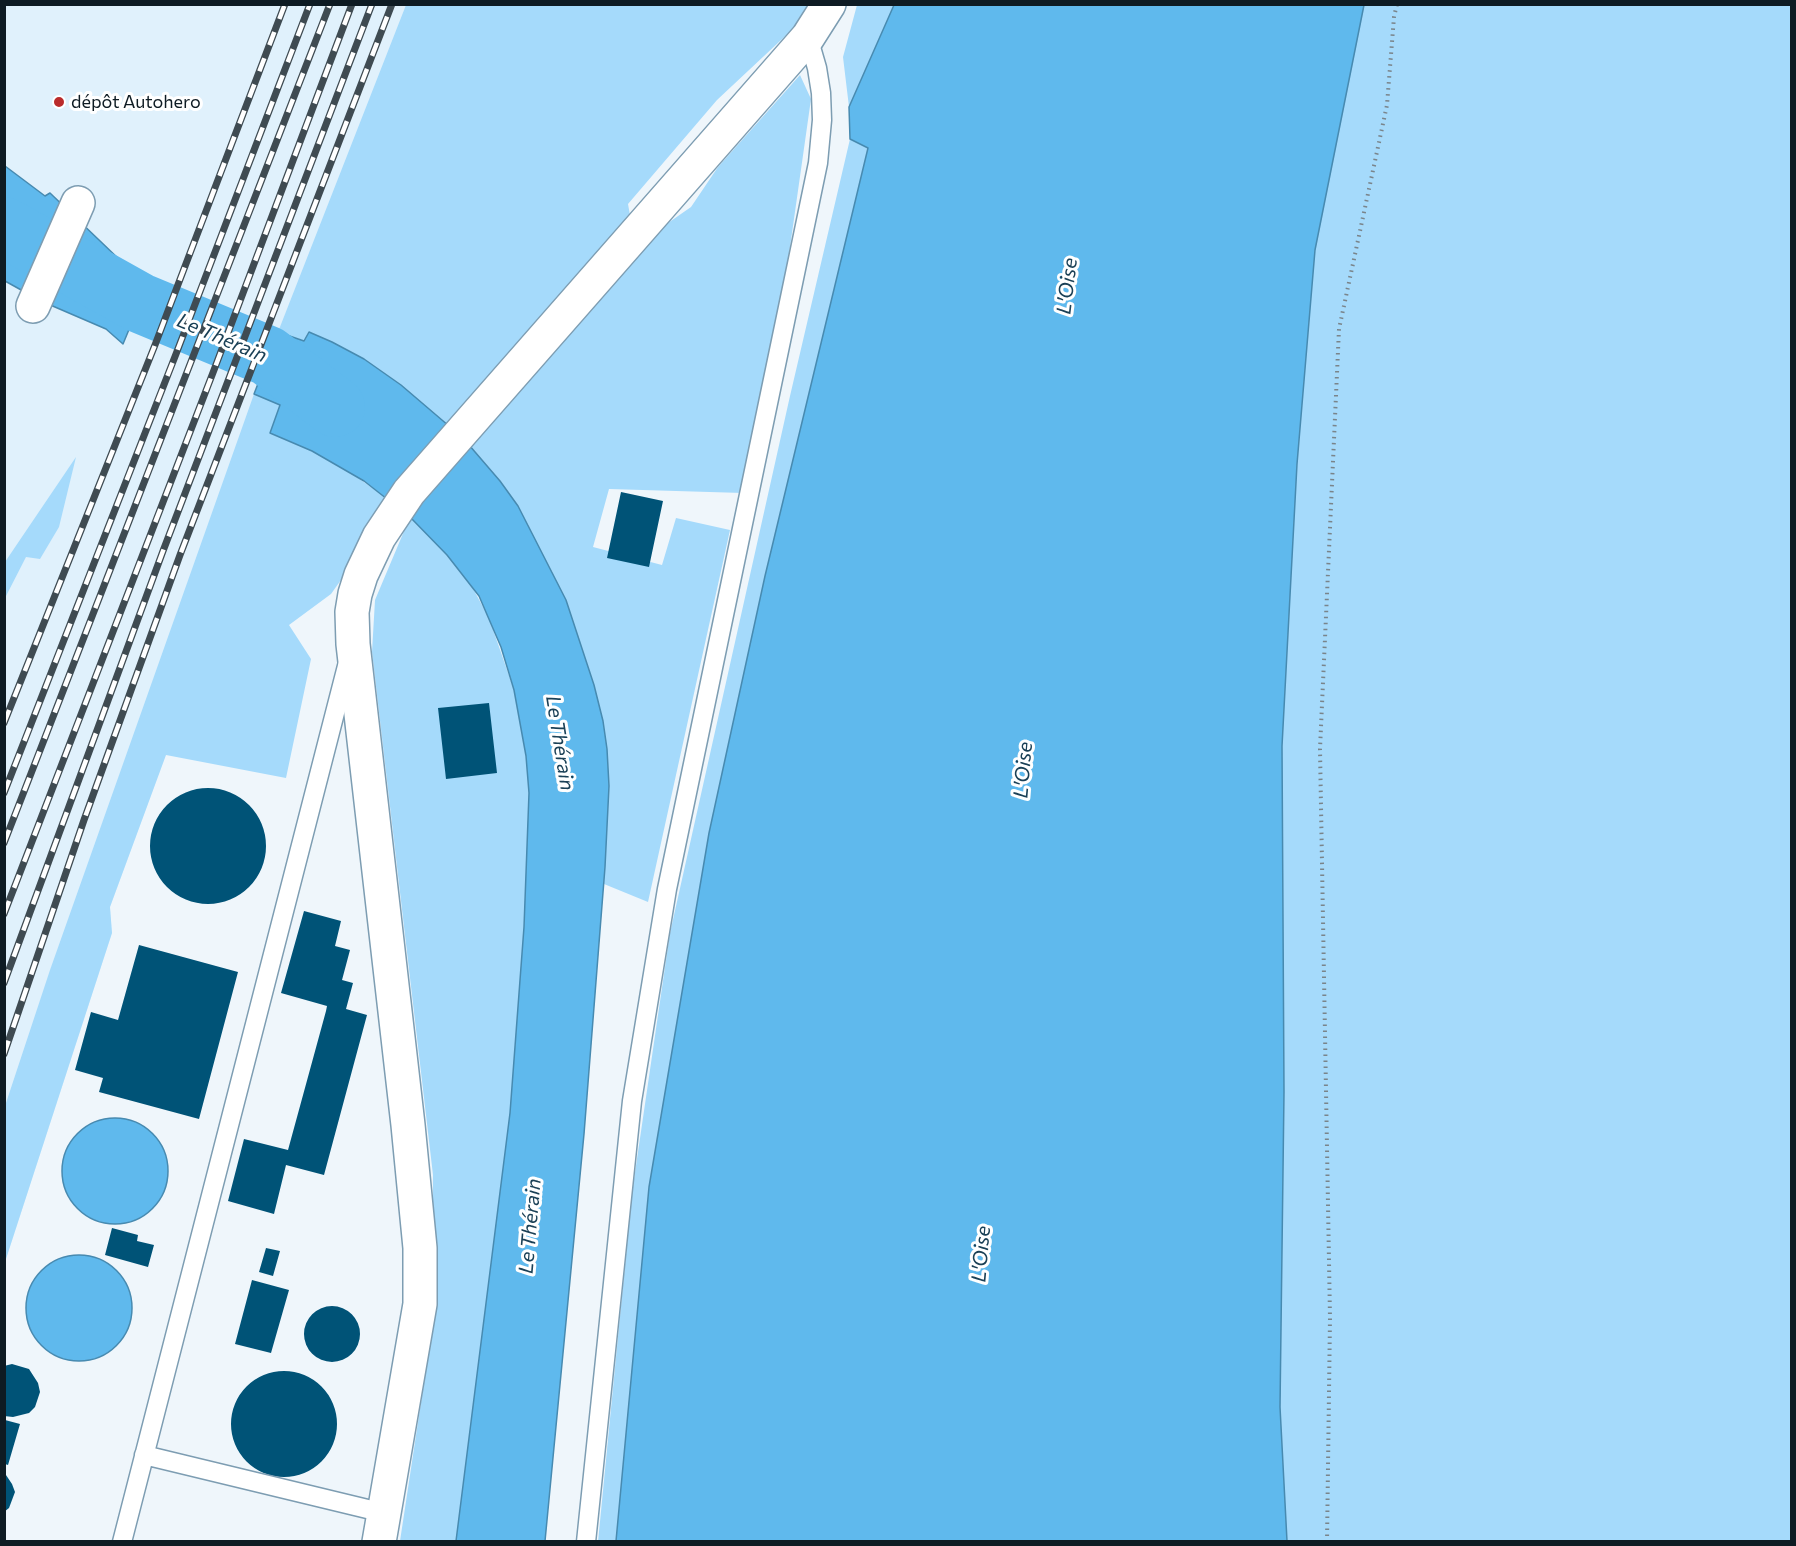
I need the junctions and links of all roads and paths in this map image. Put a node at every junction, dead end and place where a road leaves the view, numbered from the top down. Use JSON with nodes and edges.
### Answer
{"nodes":[{"id":1,"x":1397,"y":4,"type":"edge"},
{"id":2,"x":818,"y":22,"type":"edge"},
{"id":3,"x":78,"y":202,"type":"dead end"},
{"id":4,"x":33,"y":306,"type":"dead end"},
{"id":5,"x":353,"y":644,"type":"junction"},
{"id":6,"x":144,"y":1455,"type":"junction"},
{"id":7,"x":381,"y":1527,"type":"edge"},
{"id":8,"x":122,"y":1542,"type":"edge"},
{"id":9,"x":586,"y":1542,"type":"edge"},
{"id":10,"x":1327,"y":1542,"type":"edge"}],
"edges":[{"from":1,"to":10,"type":"path"},
{"from":2,"to":5,"type":"street"},
{"from":2,"to":9,"type":"lane"},
{"from":3,"to":4,"type":"street"},
{"from":5,"to":6,"type":"lane"},
{"from":5,"to":7,"type":"street"},
{"from":6,"to":7,"type":"lane"},
{"from":6,"to":8,"type":"lane"}]}
